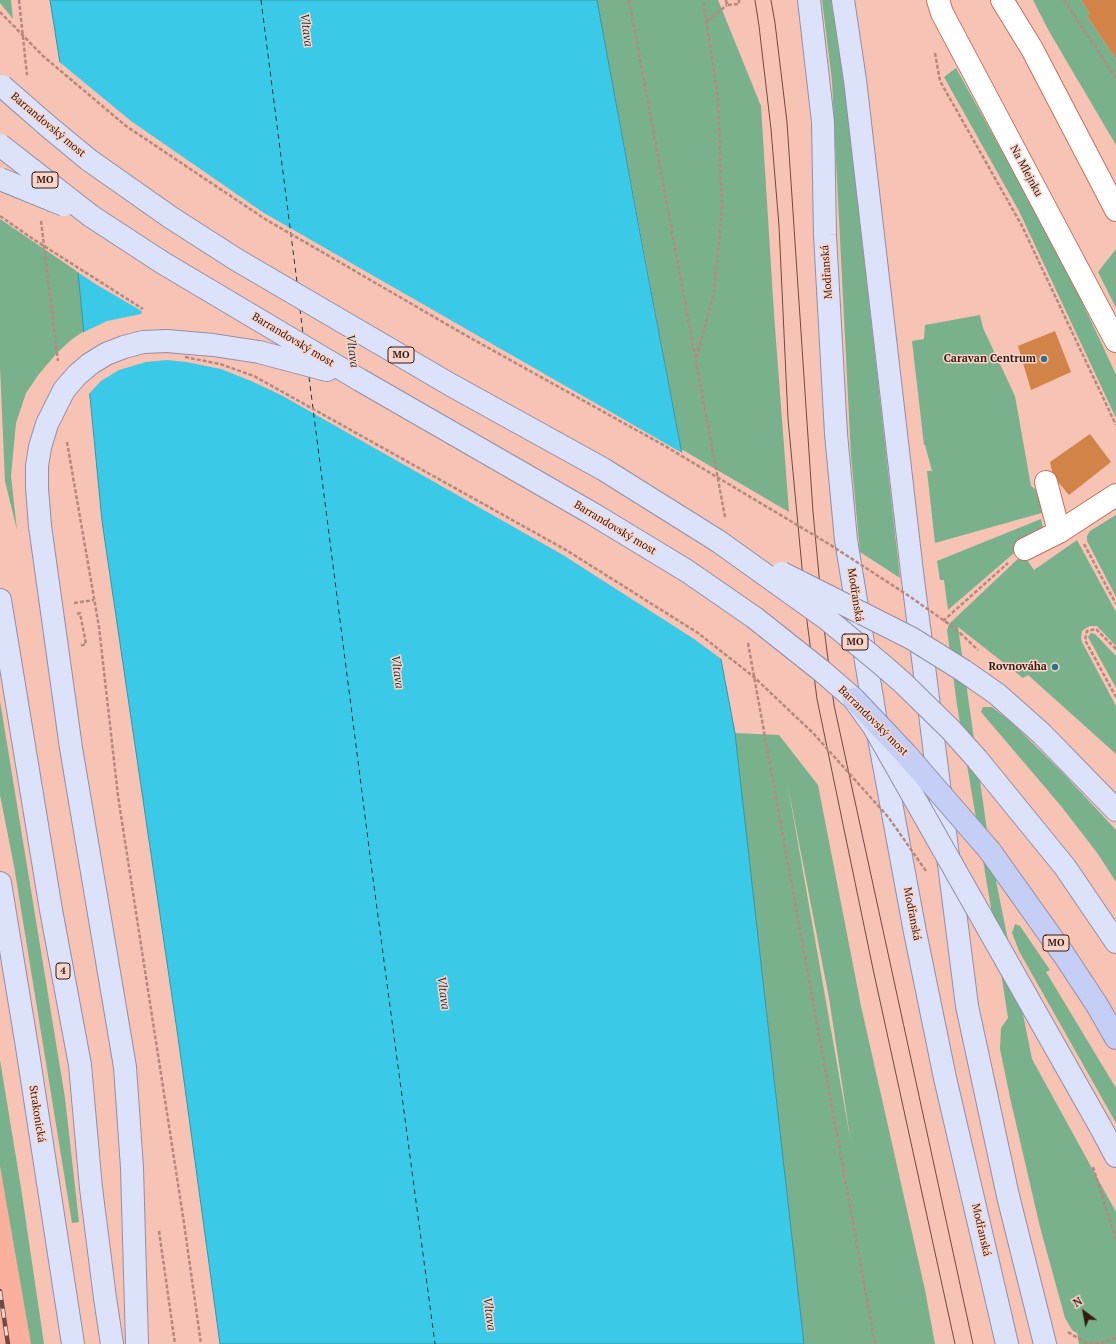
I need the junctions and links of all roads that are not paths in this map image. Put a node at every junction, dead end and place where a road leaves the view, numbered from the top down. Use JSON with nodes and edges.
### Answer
{"nodes":[{"id":1,"x":809,"y":0,"type":"edge"},
{"id":2,"x":843,"y":0,"type":"edge"},
{"id":3,"x":938,"y":0,"type":"edge"},
{"id":4,"x":1002,"y":0,"type":"edge"},
{"id":5,"x":1,"y":84,"type":"edge"},
{"id":6,"x":0,"y":145,"type":"edge"},
{"id":7,"x":0,"y":178,"type":"edge"},
{"id":8,"x":1116,"y":210,"type":"edge"},
{"id":9,"x":91,"y":216,"type":"junction"},
{"id":10,"x":1116,"y":341,"type":"edge"},
{"id":11,"x":360,"y":380,"type":"junction"},
{"id":12,"x":1046,"y":482,"type":"dead end"},
{"id":13,"x":1116,"y":495,"type":"edge"},
{"id":14,"x":722,"y":532,"type":"junction"},
{"id":15,"x":1059,"y":532,"type":"junction"},
{"id":16,"x":1025,"y":549,"type":"road end"},
{"id":17,"x":0,"y":600,"type":"edge"},
{"id":18,"x":854,"y":699,"type":"junction"},
{"id":19,"x":1116,"y":810,"type":"edge"},
{"id":20,"x":0,"y":884,"type":"edge"},
{"id":21,"x":1116,"y":942,"type":"edge"},
{"id":22,"x":1116,"y":1038,"type":"edge"},
{"id":23,"x":1116,"y":1156,"type":"edge"},
{"id":24,"x":73,"y":1344,"type":"edge"},
{"id":25,"x":112,"y":1344,"type":"edge"},
{"id":26,"x":137,"y":1344,"type":"edge"},
{"id":27,"x":1007,"y":1344,"type":"edge"},
{"id":28,"x":1045,"y":1344,"type":"edge"}],
"edges":[{"from":1,"to":27,"type":"main road","name":"Modřanská"},
{"from":2,"to":28,"type":"main road"},
{"from":3,"to":10,"type":"street","name":"Na Mlejnku"},
{"from":4,"to":8,"type":"street"},
{"from":5,"to":14,"type":"main road","name":"Barrandovský most","number":"MO","bridge":true},
{"from":6,"to":9,"type":"main road","name":"Barrandovský most","number":"MO","bridge":true},
{"from":7,"to":9,"type":"main road","bridge":true},
{"from":9,"to":11,"type":"main road","name":"Barrandovský most","number":"MO"},
{"from":11,"to":18,"type":"main road","name":"Barrandovský most","number":"MO","bridge":true},
{"from":11,"to":26,"type":"main road","bridge":true},
{"from":12,"to":15,"type":"street"},
{"from":13,"to":15,"type":"street"},
{"from":14,"to":19,"type":"main road","bridge":true},
{"from":14,"to":21,"type":"main road","name":"Barrandovský most","number":"MO","bridge":true},
{"from":15,"to":16,"type":"street"},
{"from":17,"to":25,"type":"main road","number":"4"},
{"from":18,"to":22,"type":"highway","name":"Barrandovský most","number":"MO","bridge":true},
{"from":18,"to":23,"type":"main road","bridge":true},
{"from":20,"to":24,"type":"main road","name":"Strakonická"}]}
